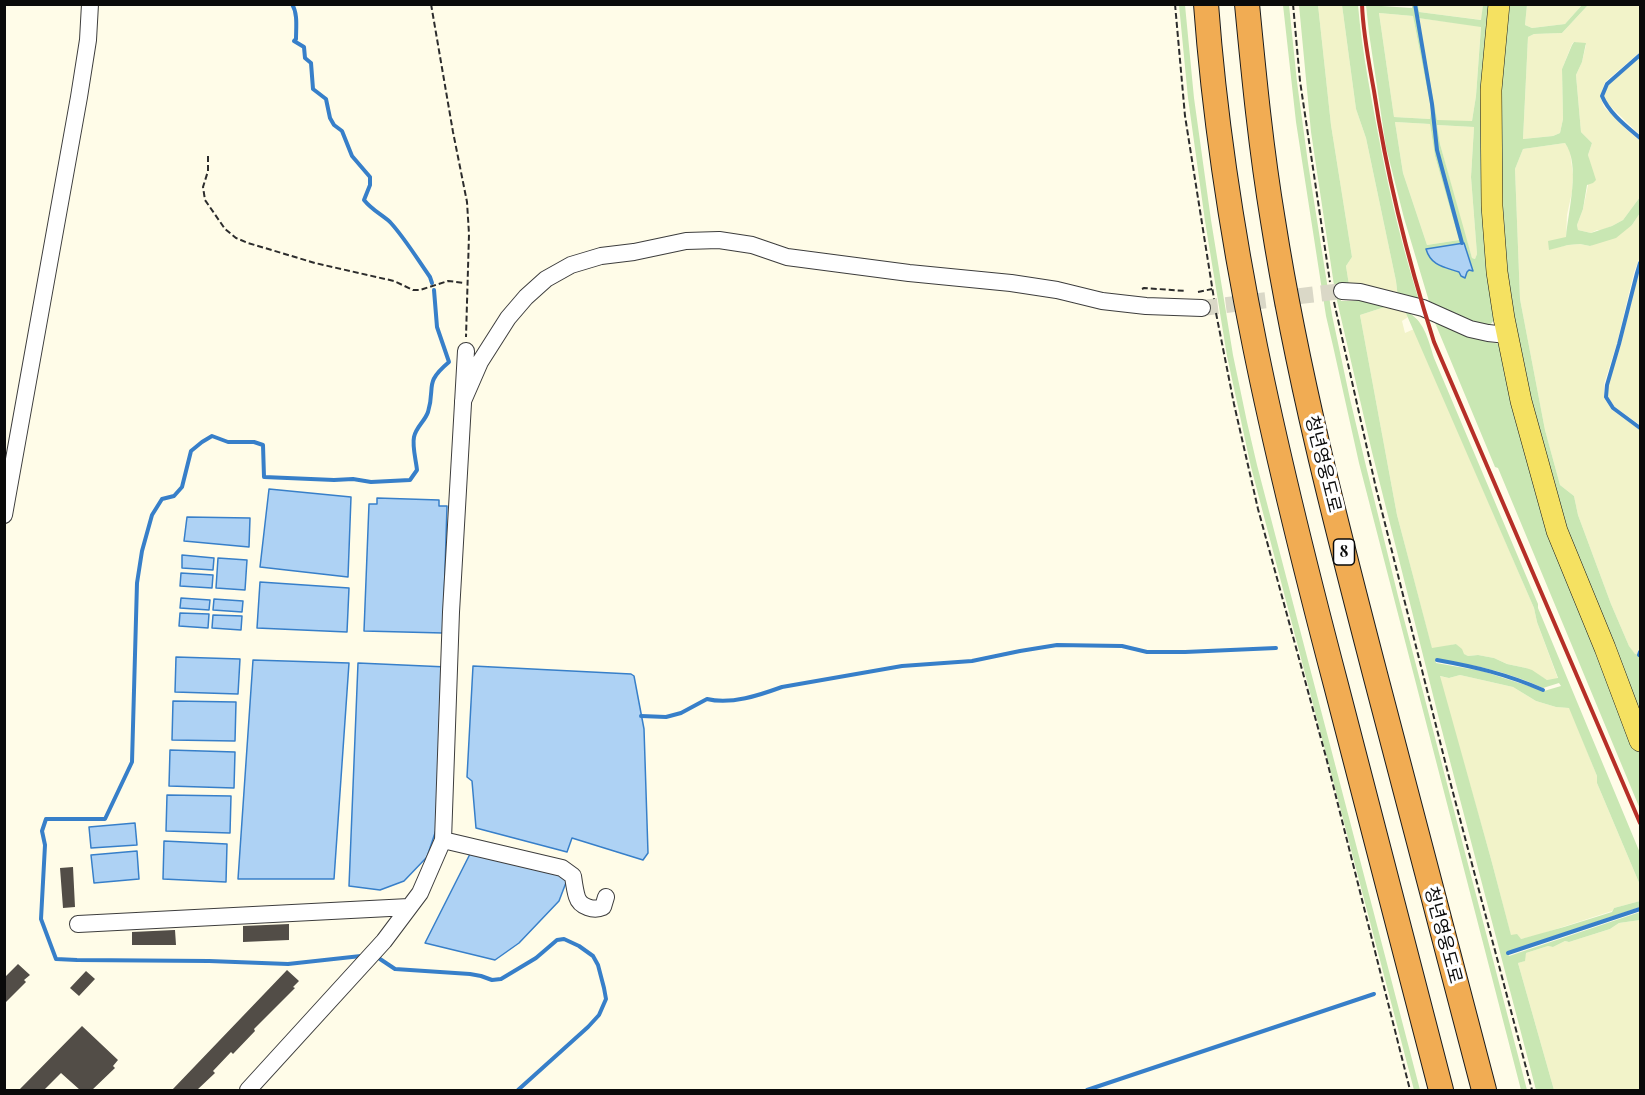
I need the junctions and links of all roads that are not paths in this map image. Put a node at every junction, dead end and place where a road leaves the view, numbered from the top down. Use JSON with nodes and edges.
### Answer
{"nodes":[{"id":1,"x":90,"y":4,"type":"edge"},
{"id":2,"x":1206,"y":4,"type":"edge"},
{"id":3,"x":1247,"y":4,"type":"edge"},
{"id":4,"x":1499,"y":4,"type":"edge"},
{"id":5,"x":1342,"y":291,"type":"tunnel mouth"},
{"id":6,"x":1210,"y":305,"type":"tunnel mouth"},
{"id":7,"x":1507,"y":335,"type":"junction"},
{"id":8,"x":466,"y":351,"type":"road end"},
{"id":9,"x":463,"y":401,"type":"junction"},
{"id":10,"x":4,"y":515,"type":"edge"},
{"id":11,"x":1638,"y":729,"type":"edge"},
{"id":12,"x":443,"y":840,"type":"junction"},
{"id":13,"x":606,"y":897,"type":"dead end"},
{"id":14,"x":409,"y":907,"type":"junction"},
{"id":15,"x":78,"y":924,"type":"dead end"},
{"id":16,"x":248,"y":1090,"type":"edge"},
{"id":17,"x":1441,"y":1090,"type":"edge"},
{"id":18,"x":1484,"y":1090,"type":"edge"}],
"edges":[{"from":1,"to":10,"type":"street"},
{"from":2,"to":17,"type":"highway"},
{"from":3,"to":18,"type":"highway","name":"청년영웅도로","number":"8"},
{"from":4,"to":7,"type":"main road"},
{"from":5,"to":7,"type":"street"},
{"from":6,"to":9,"type":"street"},
{"from":7,"to":11,"type":"main road"},
{"from":8,"to":9,"type":"street"},
{"from":9,"to":12,"type":"street"},
{"from":12,"to":13,"type":"street"},
{"from":12,"to":14,"type":"street"},
{"from":14,"to":15,"type":"street"},
{"from":14,"to":16,"type":"street"}]}
